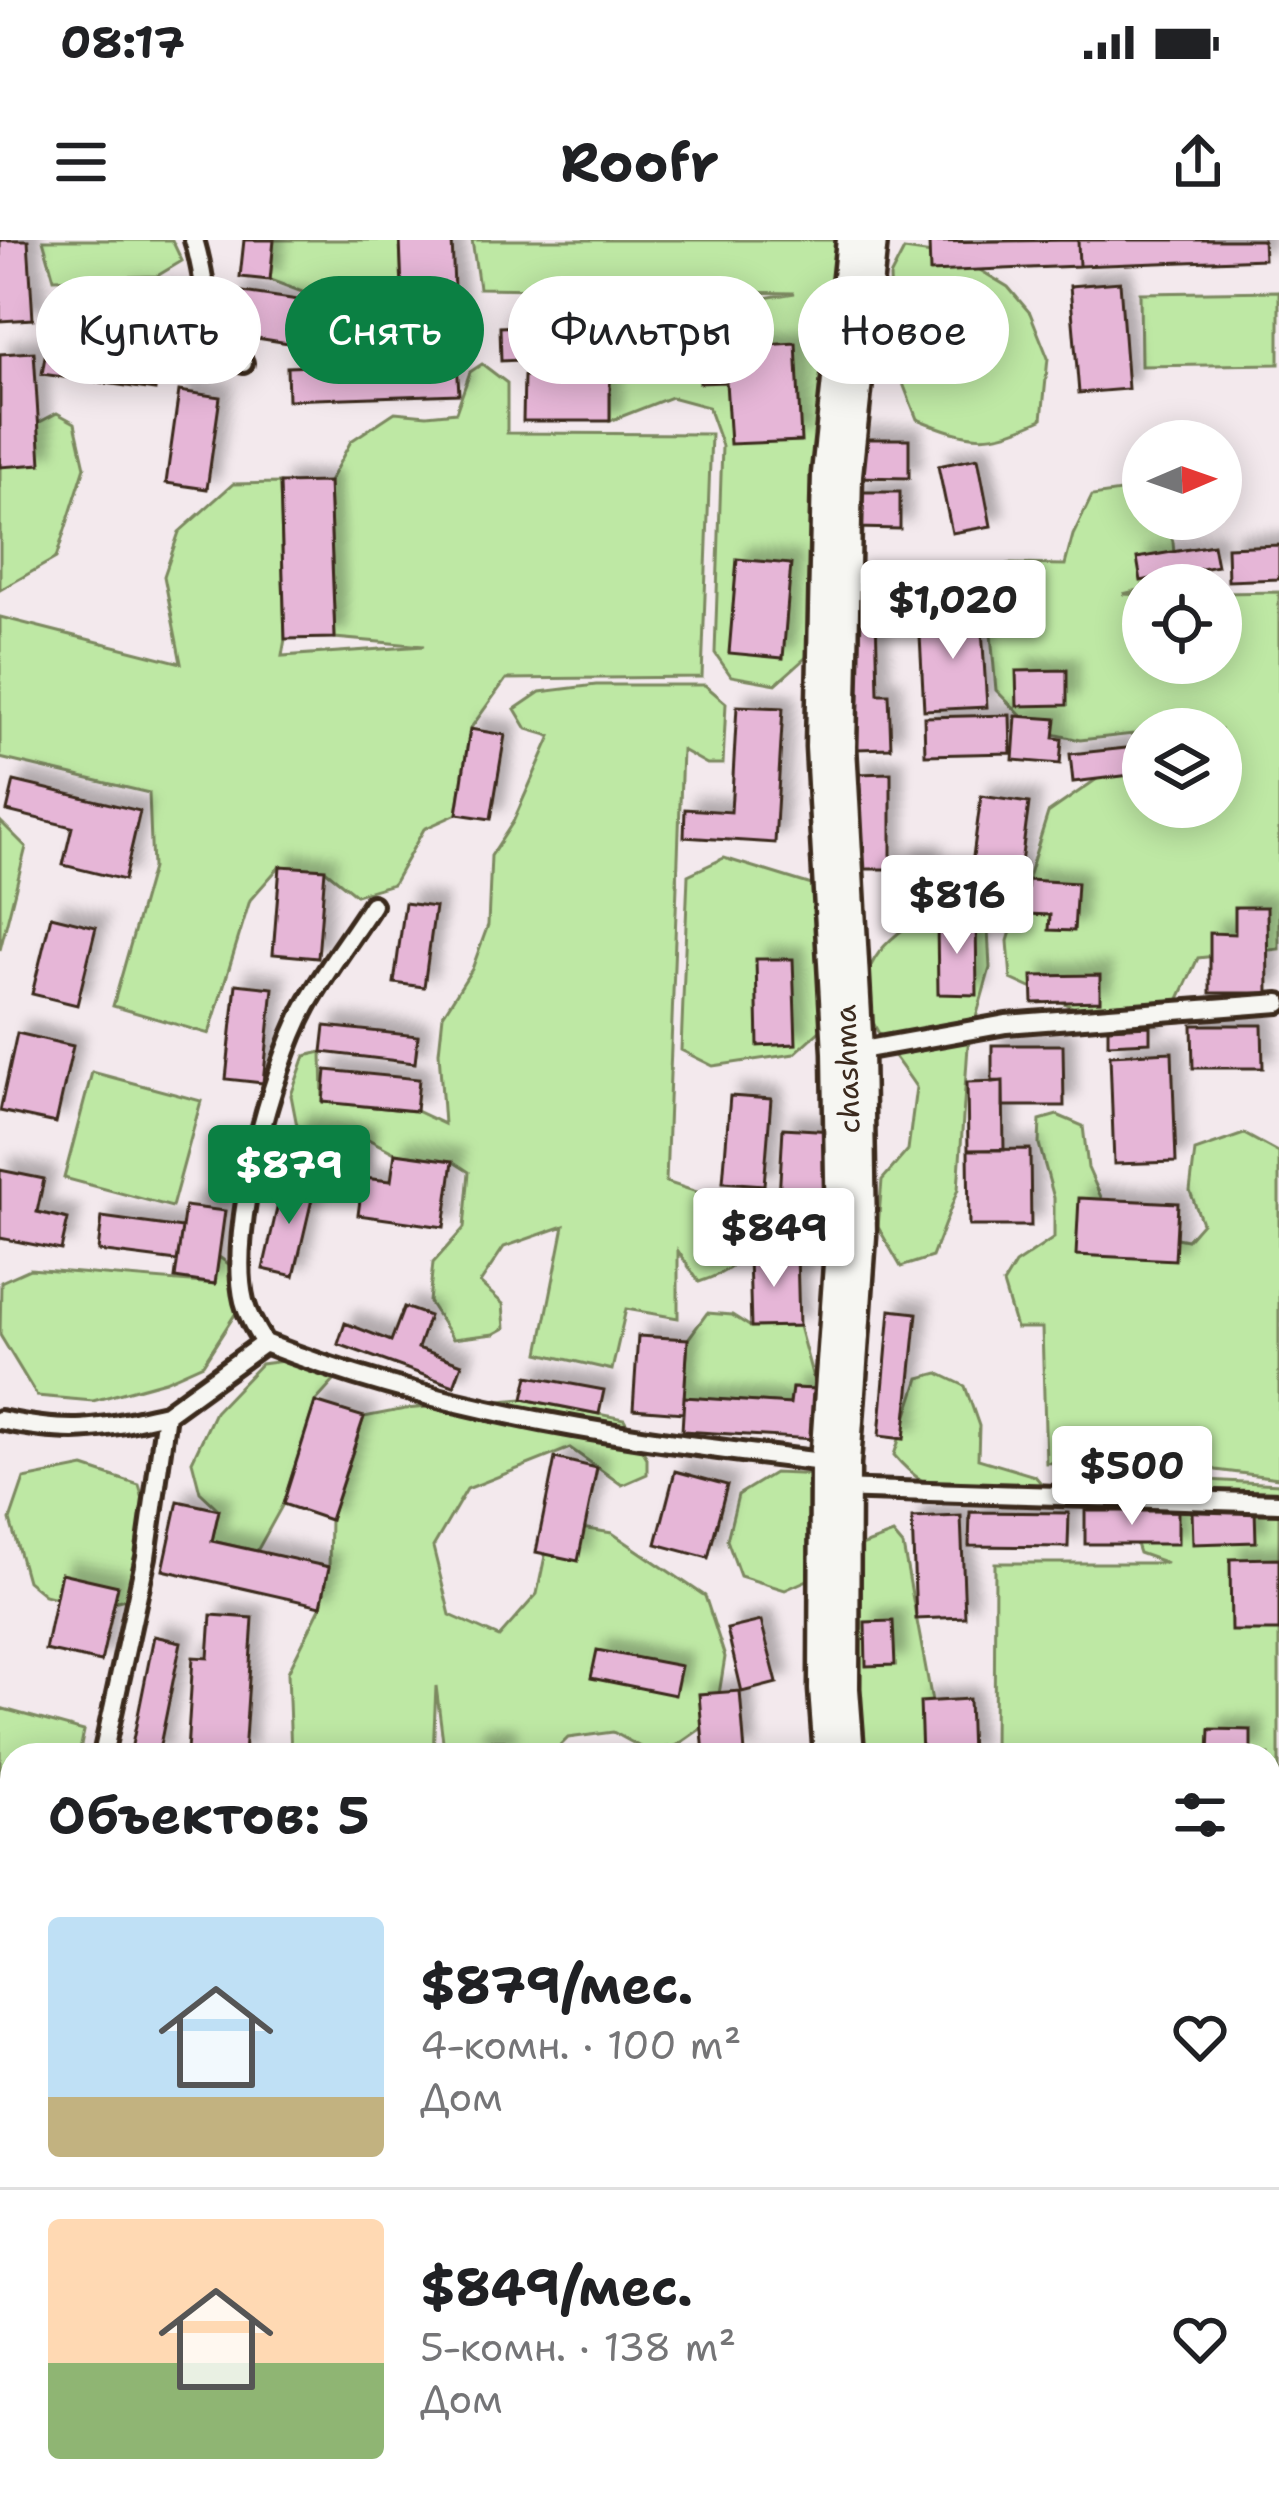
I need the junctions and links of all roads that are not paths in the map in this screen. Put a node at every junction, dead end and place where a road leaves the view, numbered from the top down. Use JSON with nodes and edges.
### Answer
{"nodes":[{"id":1,"x":194,"y":240,"type":"edge"},
{"id":2,"x":862,"y":240,"type":"edge"},
{"id":3,"x":202,"y":276,"type":"edge"},
{"id":4,"x":372,"y":905,"type":"dead end"},
{"id":5,"x":1279,"y":1003,"type":"edge"},
{"id":6,"x":848,"y":1052,"type":"junction"},
{"id":7,"x":265,"y":1342,"type":"junction"},
{"id":8,"x":166,"y":1414,"type":"junction"},
{"id":9,"x":0,"y":1420,"type":"edge"},
{"id":10,"x":836,"y":1476,"type":"junction"},
{"id":11,"x":1279,"y":1503,"type":"edge"},
{"id":12,"x":107,"y":1743,"type":"edge"},
{"id":13,"x":838,"y":1743,"type":"edge"}],
"edges":[{"from":1,"to":3,"type":"lane"},
{"from":2,"to":6,"type":"street","name":"сhashma"},
{"from":4,"to":7,"type":"lane"},
{"from":5,"to":6,"type":"lane"},
{"from":6,"to":10,"type":"street","name":"сhashma"},
{"from":7,"to":8,"type":"lane"},
{"from":7,"to":10,"type":"lane"},
{"from":8,"to":9,"type":"lane"},
{"from":8,"to":12,"type":"lane"},
{"from":10,"to":11,"type":"lane"},
{"from":10,"to":13,"type":"street","name":"сhashma"}]}
